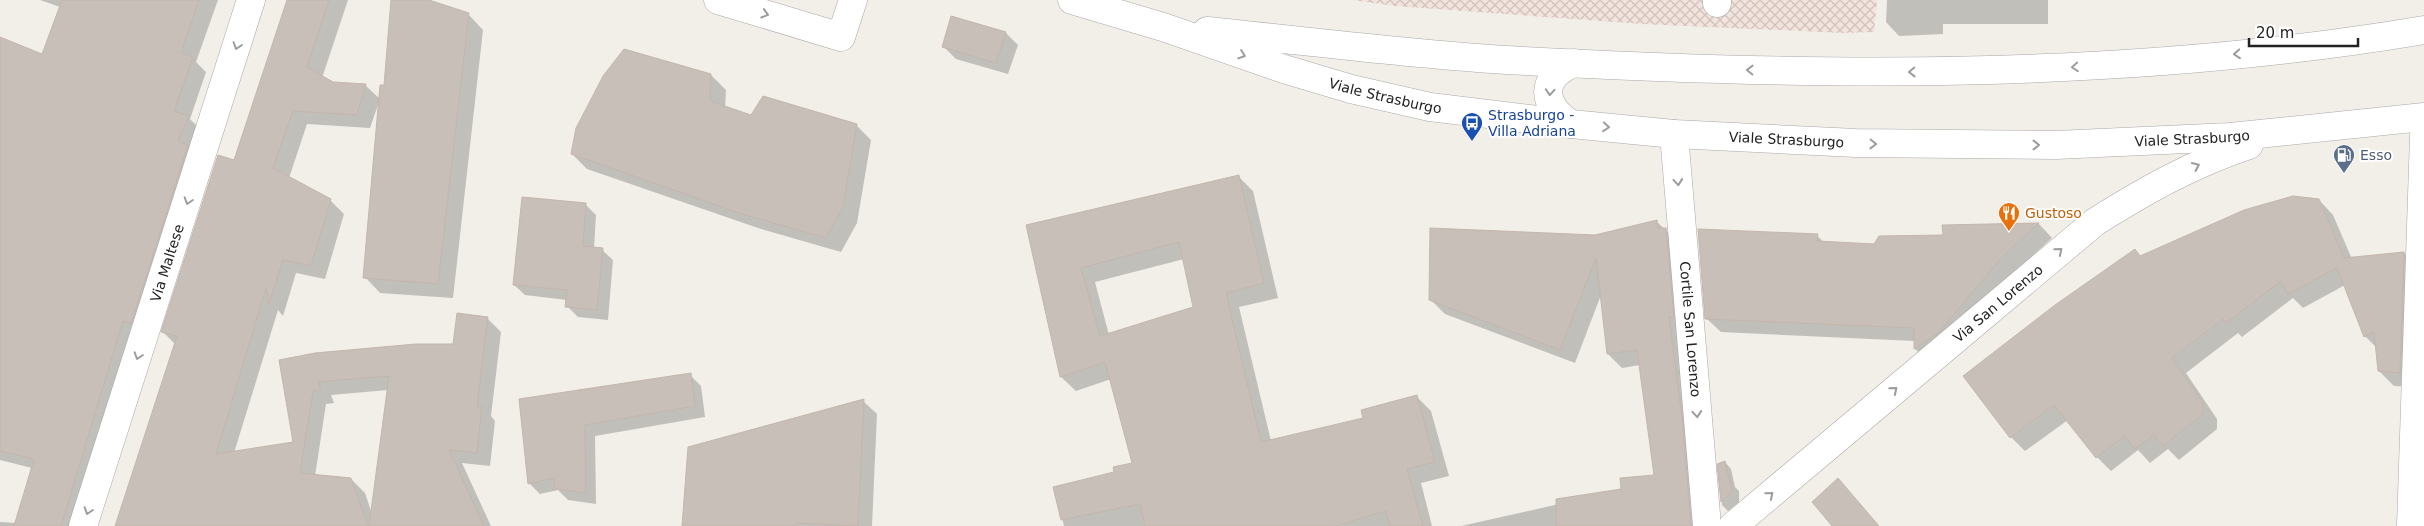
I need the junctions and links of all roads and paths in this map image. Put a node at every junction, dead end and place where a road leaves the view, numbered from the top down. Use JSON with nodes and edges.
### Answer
{"nodes":[{"id":1,"x":251,"y":0,"type":"edge"},
{"id":2,"x":718,"y":0,"type":"edge"},
{"id":3,"x":853,"y":0,"type":"edge"},
{"id":4,"x":1072,"y":0,"type":"edge"},
{"id":5,"x":1163,"y":27,"type":"junction"},
{"id":6,"x":2424,"y":30,"type":"edge"},
{"id":7,"x":1574,"y":62,"type":"junction"},
{"id":8,"x":2424,"y":116,"type":"edge"},
{"id":9,"x":1571,"y":124,"type":"junction"},
{"id":10,"x":2293,"y":131,"type":"junction"},
{"id":11,"x":1674,"y":134,"type":"junction"},
{"id":12,"x":2424,"y":136,"type":"edge"},
{"id":13,"x":83,"y":526,"type":"edge"},
{"id":14,"x":1707,"y":526,"type":"edge"},
{"id":15,"x":1733,"y":526,"type":"edge"},
{"id":16,"x":2411,"y":526,"type":"edge"}],
"edges":[{"from":1,"to":13,"type":"street","name":"Via Maltese","one_way":true},
{"from":2,"to":3,"type":"street","one_way":true},
{"from":4,"to":5,"type":"street","name":"Viale Strasburgo"},
{"from":5,"to":7,"type":"street","name":"Viale Strasburgo"},
{"from":5,"to":9,"type":"street","name":"Viale Strasburgo","one_way":true},
{"from":6,"to":7,"type":"street","name":"Viale Strasburgo","one_way":true},
{"from":7,"to":9,"type":"street","one_way":true},
{"from":8,"to":10,"type":"street","name":"Viale Strasburgo"},
{"from":9,"to":11,"type":"street","name":"Viale Strasburgo","one_way":true},
{"from":11,"to":10,"type":"street","name":"Viale Strasburgo","one_way":true},
{"from":15,"to":10,"type":"street","name":"Via San Lorenzo","one_way":true},
{"from":11,"to":14,"type":"street","name":"Cortile San Lorenzo","one_way":true},
{"from":12,"to":16,"type":"street"}]}
